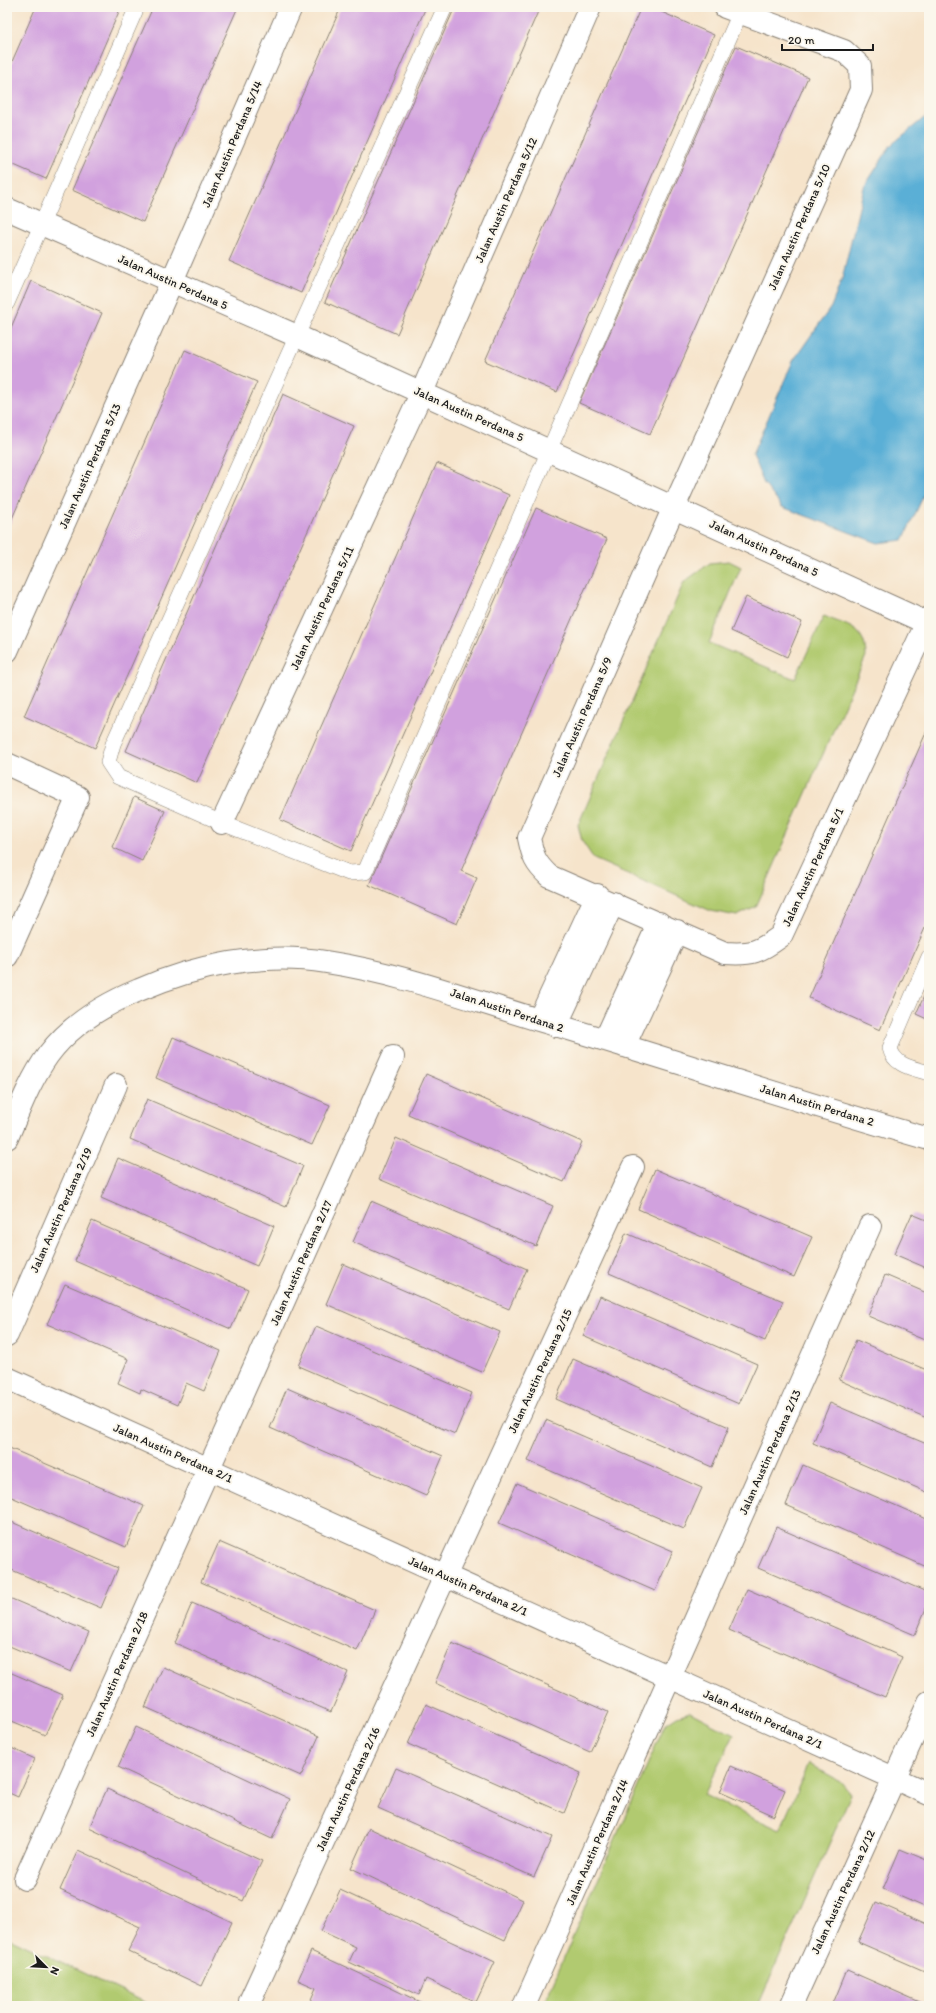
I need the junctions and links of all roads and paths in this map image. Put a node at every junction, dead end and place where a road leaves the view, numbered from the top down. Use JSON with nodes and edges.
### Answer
{"nodes":[{"id":1,"x":137,"y":7,"type":"edge"},
{"id":2,"x":291,"y":7,"type":"edge"},
{"id":3,"x":445,"y":7,"type":"edge"},
{"id":4,"x":590,"y":7,"type":"edge"},
{"id":5,"x":732,"y":10,"type":"edge"},
{"id":6,"x":7,"y":208,"type":"edge"},
{"id":7,"x":42,"y":224,"type":"junction"},
{"id":8,"x":172,"y":281,"type":"junction"},
{"id":9,"x":7,"y":303,"type":"edge"},
{"id":10,"x":296,"y":336,"type":"junction"},
{"id":11,"x":422,"y":392,"type":"junction"},
{"id":12,"x":550,"y":450,"type":"junction"},
{"id":13,"x":674,"y":507,"type":"junction"},
{"id":14,"x":928,"y":622,"type":"edge"},
{"id":15,"x":7,"y":651,"type":"edge"},
{"id":16,"x":7,"y":764,"type":"edge"},
{"id":17,"x":222,"y":823,"type":"junction"},
{"id":18,"x":605,"y":899,"type":"junction"},
{"id":19,"x":668,"y":927,"type":"junction"},
{"id":20,"x":7,"y":956,"type":"edge"},
{"id":21,"x":929,"y":957,"type":"edge"},
{"id":22,"x":547,"y":1023,"type":"junction"},
{"id":23,"x":614,"y":1043,"type":"junction"},
{"id":24,"x":393,"y":1057,"type":"dead end"},
{"id":25,"x":929,"y":1073,"type":"edge"},
{"id":26,"x":116,"y":1085,"type":"dead end"},
{"id":27,"x":7,"y":1138,"type":"edge"},
{"id":28,"x":929,"y":1139,"type":"edge"},
{"id":29,"x":633,"y":1166,"type":"dead end"},
{"id":30,"x":870,"y":1226,"type":"dead end"},
{"id":31,"x":7,"y":1335,"type":"edge"},
{"id":32,"x":7,"y":1378,"type":"edge"},
{"id":33,"x":209,"y":1469,"type":"junction"},
{"id":34,"x":446,"y":1576,"type":"junction"},
{"id":35,"x":670,"y":1677,"type":"junction"},
{"id":36,"x":929,"y":1702,"type":"edge"},
{"id":37,"x":894,"y":1779,"type":"junction"},
{"id":38,"x":929,"y":1794,"type":"edge"},
{"id":39,"x":25,"y":1879,"type":"dead end"},
{"id":40,"x":250,"y":2001,"type":"dead end"},
{"id":41,"x":524,"y":2006,"type":"edge"},
{"id":42,"x":791,"y":2006,"type":"edge"}],
"edges":[{"from":1,"to":7,"type":"lane"},
{"from":2,"to":8,"type":"street","name":"Jalan Austin Perdana 5/14"},
{"from":3,"to":10,"type":"lane"},
{"from":4,"to":11,"type":"street","name":"Jalan Austin Perdana 5/12"},
{"from":5,"to":12,"type":"lane"},
{"from":5,"to":13,"type":"street","name":"Jalan Austin Perdana 5/10"},
{"from":6,"to":7,"type":"street","name":"Jalan Austin Perdana 5"},
{"from":7,"to":8,"type":"street","name":"Jalan Austin Perdana 5"},
{"from":7,"to":9,"type":"lane"},
{"from":8,"to":10,"type":"street","name":"Jalan Austin Perdana 5"},
{"from":8,"to":15,"type":"street","name":"Jalan Austin Perdana 5/13"},
{"from":10,"to":11,"type":"street","name":"Jalan Austin Perdana 5"},
{"from":10,"to":17,"type":"lane"},
{"from":11,"to":12,"type":"street","name":"Jalan Austin Perdana 5"},
{"from":11,"to":17,"type":"street","name":"Jalan Austin Perdana 5/11"},
{"from":12,"to":13,"type":"street","name":"Jalan Austin Perdana 5"},
{"from":12,"to":17,"type":"lane"},
{"from":13,"to":14,"type":"street","name":"Jalan Austin Perdana 5"},
{"from":13,"to":18,"type":"street","name":"Jalan Austin Perdana 5/9"},
{"from":14,"to":19,"type":"street","name":"Jalan Austin Perdana 5/1"},
{"from":16,"to":20,"type":"street"},
{"from":18,"to":19,"type":"street","name":"Jalan Austin Perdana 5/9"},
{"from":18,"to":22,"type":"street"},
{"from":19,"to":23,"type":"street"},
{"from":21,"to":25,"type":"lane"},
{"from":22,"to":23,"type":"street","name":"Jalan Austin Perdana 2"},
{"from":22,"to":27,"type":"street","name":"Jalan Austin Perdana 2"},
{"from":23,"to":28,"type":"street","name":"Jalan Austin Perdana 2"},
{"from":24,"to":33,"type":"street","name":"Jalan Austin Perdana 2/17"},
{"from":26,"to":31,"type":"street","name":"Jalan Austin Perdana 2/19"},
{"from":29,"to":34,"type":"street","name":"Jalan Austin Perdana 2/15"},
{"from":30,"to":35,"type":"street","name":"Jalan Austin Perdana 2/13"},
{"from":32,"to":33,"type":"street","name":"Jalan Austin Perdana 2/1"},
{"from":33,"to":34,"type":"street","name":"Jalan Austin Perdana 2/1"},
{"from":33,"to":39,"type":"street","name":"Jalan Austin Perdana 2/18"},
{"from":34,"to":35,"type":"street","name":"Jalan Austin Perdana 2/1"},
{"from":34,"to":40,"type":"street","name":"Jalan Austin Perdana 2/16"},
{"from":35,"to":37,"type":"street","name":"Jalan Austin Perdana 2/1"},
{"from":35,"to":41,"type":"street","name":"Jalan Austin Perdana 2/14"},
{"from":36,"to":37,"type":"street","name":"Jalan Austin Perdana 2/12"},
{"from":37,"to":38,"type":"street","name":"Jalan Austin Perdana 2/1"},
{"from":37,"to":42,"type":"street","name":"Jalan Austin Perdana 2/12"}]}
